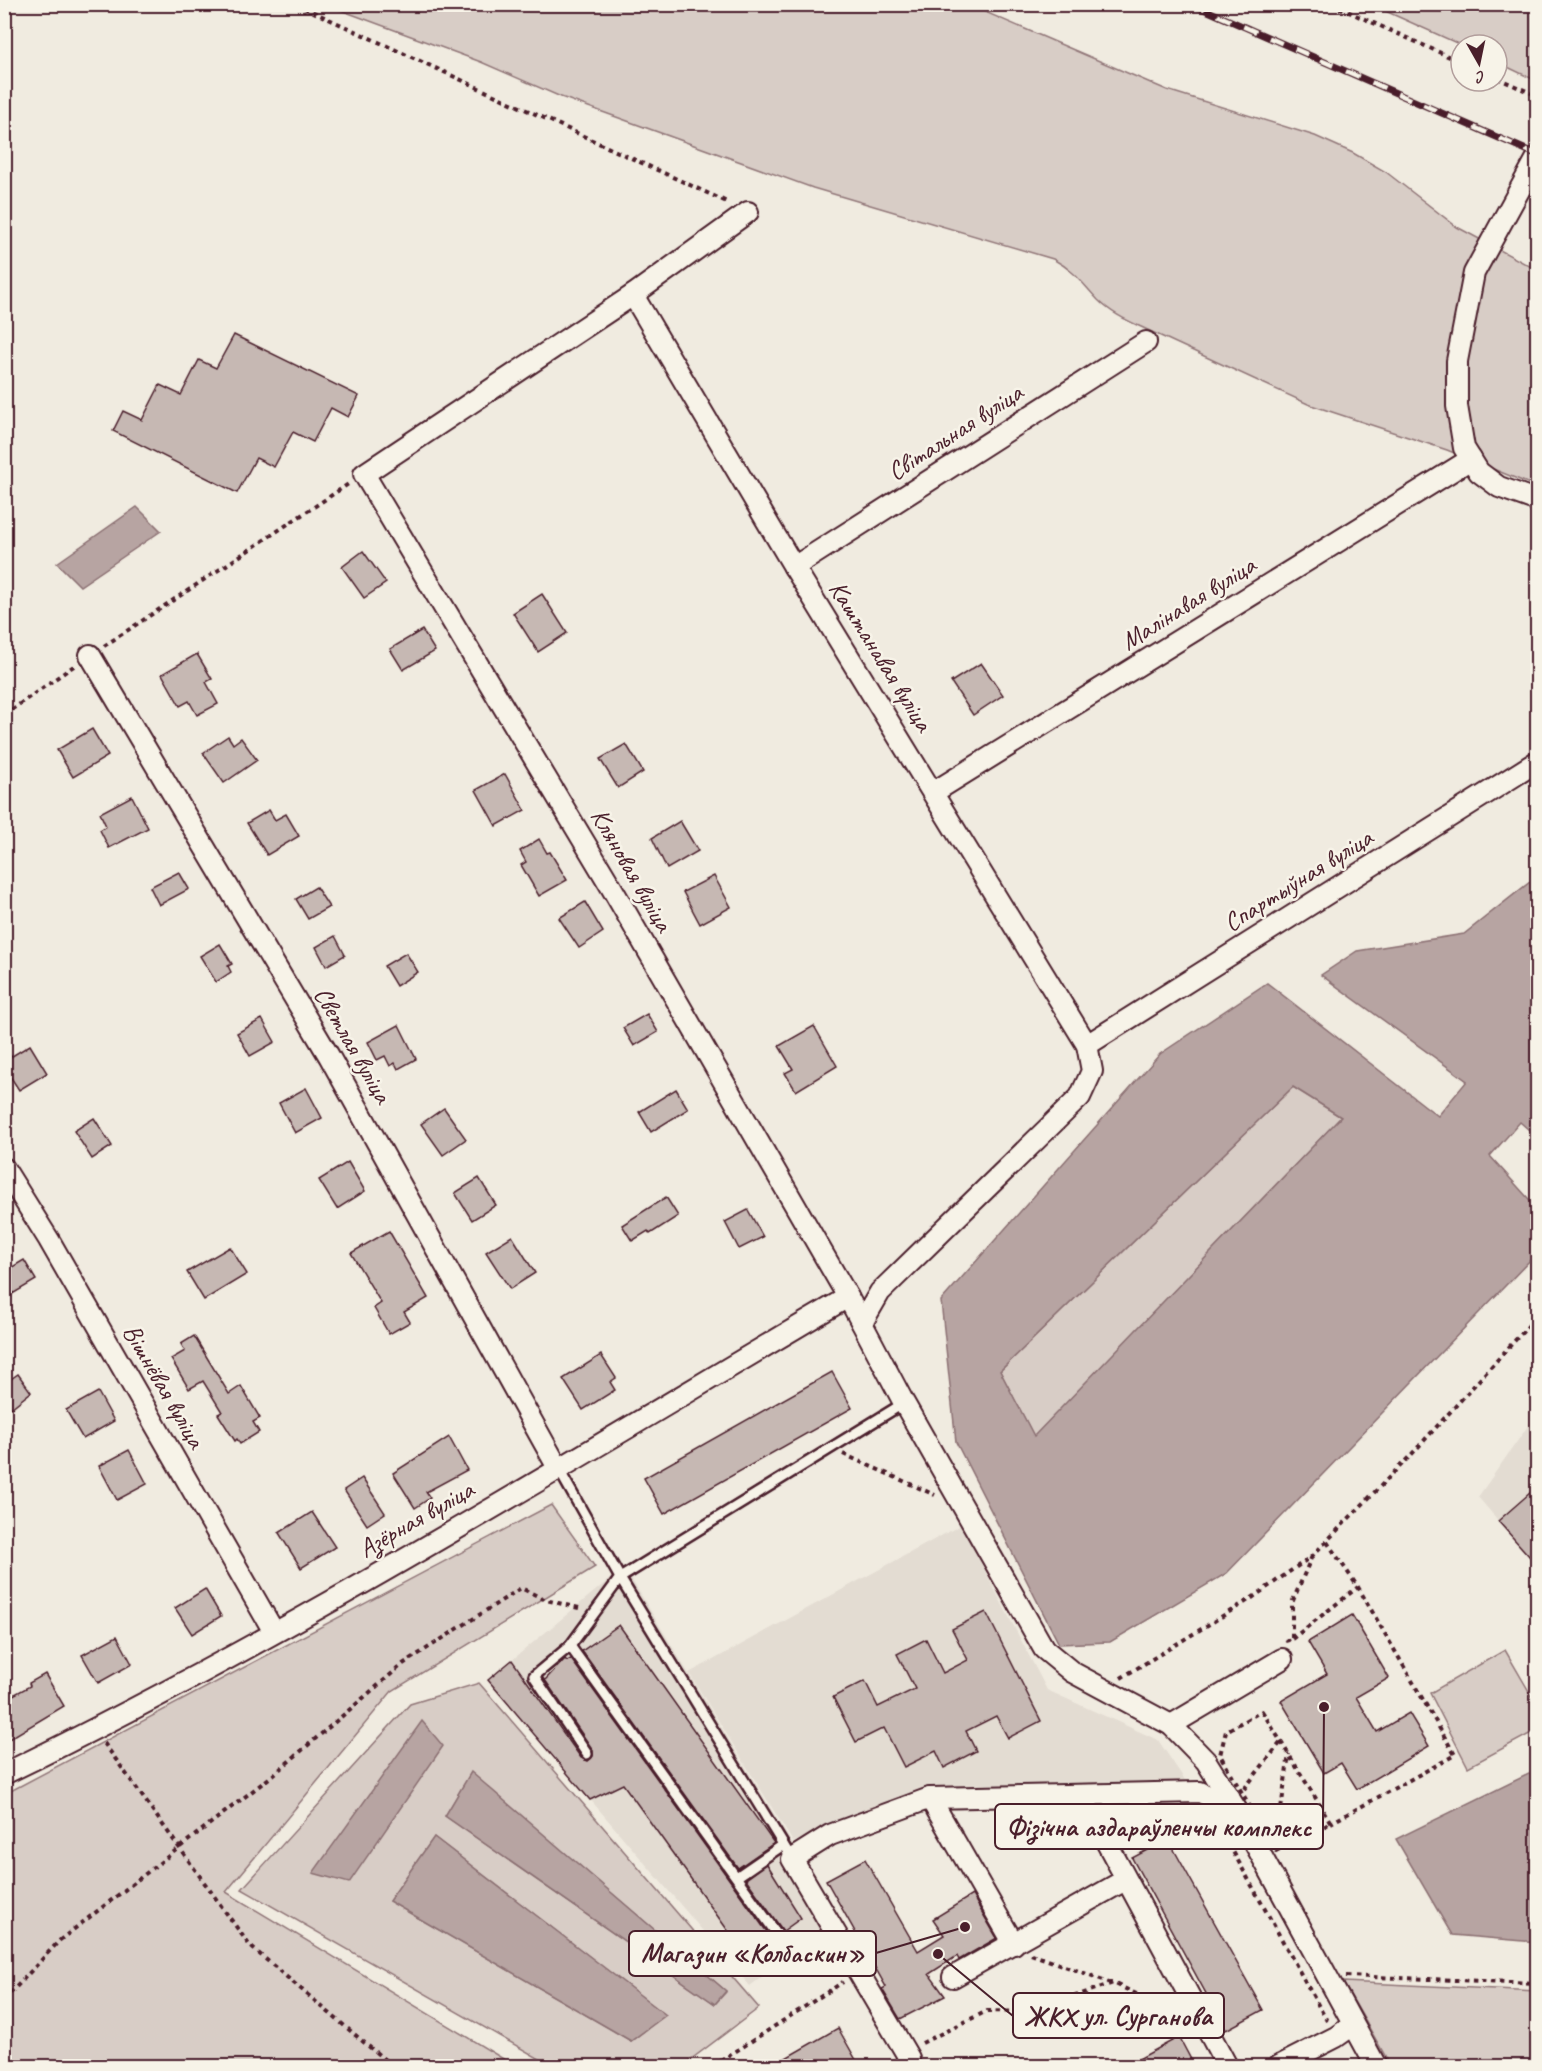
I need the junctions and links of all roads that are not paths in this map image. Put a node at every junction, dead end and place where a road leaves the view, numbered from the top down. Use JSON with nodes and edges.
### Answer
{"nodes":[{"id":1,"x":1538,"y":156,"type":"edge"},
{"id":2,"x":748,"y":212,"type":"road end"},
{"id":3,"x":633,"y":295,"type":"junction"},
{"id":4,"x":1146,"y":342,"type":"dead end"},
{"id":5,"x":1471,"y":459,"type":"junction"},
{"id":6,"x":1538,"y":501,"type":"edge"},
{"id":7,"x":794,"y":567,"type":"junction"},
{"id":8,"x":90,"y":656,"type":"road end"},
{"id":9,"x":1538,"y":761,"type":"edge"},
{"id":10,"x":934,"y":792,"type":"junction"},
{"id":11,"x":1087,"y":1045,"type":"junction"},
{"id":12,"x":4,"y":1168,"type":"edge"},
{"id":13,"x":848,"y":1297,"type":"junction"},
{"id":14,"x":862,"y":1323,"type":"junction"},
{"id":15,"x":904,"y":1402,"type":"junction"},
{"id":16,"x":558,"y":1468,"type":"junction"},
{"id":17,"x":620,"y":1578,"type":"junction"},
{"id":18,"x":274,"y":1632,"type":"junction"},
{"id":19,"x":570,"y":1646,"type":"junction"},
{"id":20,"x":1281,"y":1651,"type":"road end"},
{"id":21,"x":1171,"y":1725,"type":"junction"},
{"id":22,"x":587,"y":1754,"type":"dead end"},
{"id":23,"x":4,"y":1774,"type":"edge"},
{"id":24,"x":1081,"y":1795,"type":"junction"},
{"id":25,"x":930,"y":1798,"type":"junction"},
{"id":26,"x":1239,"y":1800,"type":"junction"},
{"id":27,"x":788,"y":1852,"type":"junction"},
{"id":28,"x":738,"y":1876,"type":"junction"},
{"id":29,"x":1125,"y":1880,"type":"junction"},
{"id":30,"x":782,"y":1941,"type":"dead end"},
{"id":31,"x":1011,"y":1945,"type":"junction"},
{"id":32,"x":953,"y":1977,"type":"dead end"},
{"id":33,"x":1353,"y":2025,"type":"junction"},
{"id":34,"x":906,"y":2061,"type":"edge"},
{"id":35,"x":1227,"y":2067,"type":"edge"},
{"id":36,"x":1279,"y":2067,"type":"edge"},
{"id":37,"x":1376,"y":2067,"type":"edge"}],
"edges":[{"from":1,"to":5,"type":"street"},
{"from":2,"to":3,"type":"street"},
{"from":3,"to":7,"type":"street","name":"Каштанавая вуліца"},
{"from":3,"to":13,"type":"street","name":"Кляновая вуліца"},
{"from":4,"to":7,"type":"street","name":"Світальная вуліца"},
{"from":5,"to":6,"type":"street"},
{"from":5,"to":10,"type":"street","name":"Малінавая вуліца"},
{"from":7,"to":10,"type":"street","name":"Каштанавая вуліца"},
{"from":8,"to":16,"type":"street","name":"Светлая вуліца"},
{"from":9,"to":11,"type":"street","name":"Спартыўная вуліца"},
{"from":10,"to":11,"type":"street","name":"Каштанавая вуліца"},
{"from":11,"to":14,"type":"street"},
{"from":12,"to":18,"type":"street","name":"Вішнёвая вуліца"},
{"from":13,"to":14,"type":"street","name":"Кляновая вуліца"},
{"from":13,"to":16,"type":"street","name":"Азёрная вуліца"},
{"from":14,"to":15,"type":"street","name":"Кляновая вуліца"},
{"from":15,"to":17,"type":"lane"},
{"from":15,"to":21,"type":"street","name":"Кляновая вуліца"},
{"from":16,"to":17,"type":"lane"},
{"from":16,"to":18,"type":"street","name":"Азёрная вуліца"},
{"from":17,"to":19,"type":"lane"},
{"from":17,"to":27,"type":"lane"},
{"from":18,"to":23,"type":"street","name":"Азёрная вуліца"},
{"from":19,"to":22,"type":"lane"},
{"from":19,"to":28,"type":"lane"},
{"from":20,"to":21,"type":"street"},
{"from":21,"to":26,"type":"street","name":"Кляновая вуліца"},
{"from":24,"to":25,"type":"street"},
{"from":24,"to":26,"type":"street"},
{"from":24,"to":29,"type":"street"},
{"from":25,"to":27,"type":"street"},
{"from":25,"to":31,"type":"street"},
{"from":26,"to":33,"type":"street","name":"Кляновая вуліца"},
{"from":27,"to":28,"type":"lane"},
{"from":27,"to":34,"type":"street"},
{"from":28,"to":30,"type":"lane"},
{"from":29,"to":31,"type":"street"},
{"from":29,"to":35,"type":"street"},
{"from":31,"to":32,"type":"street"},
{"from":33,"to":36,"type":"street"},
{"from":33,"to":37,"type":"street","name":"Кляновая вуліца"}]}
